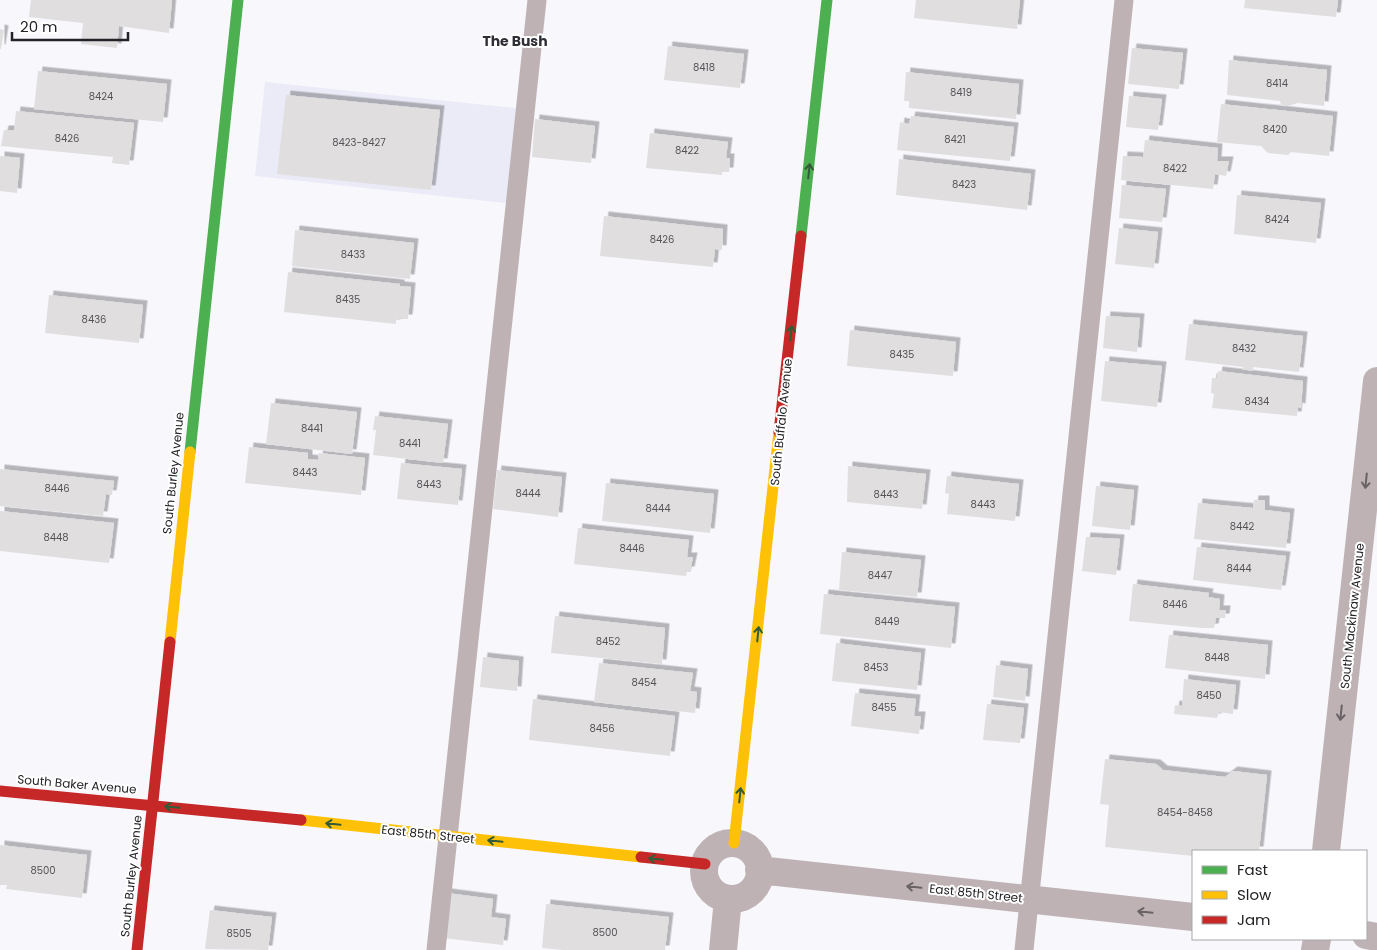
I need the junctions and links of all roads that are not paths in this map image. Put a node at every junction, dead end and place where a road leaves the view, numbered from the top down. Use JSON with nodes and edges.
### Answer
{"nodes":[{"id":1,"x":238,"y":0,"type":"edge"},
{"id":2,"x":537,"y":0,"type":"edge"},
{"id":3,"x":827,"y":0,"type":"edge"},
{"id":4,"x":1124,"y":0,"type":"edge"},
{"id":5,"x":1377,"y":381,"type":"edge"},
{"id":6,"x":0,"y":791,"type":"edge"},
{"id":7,"x":152,"y":805,"type":"junction"},
{"id":8,"x":448,"y":836,"type":"junction"},
{"id":9,"x":734,"y":844,"type":"junction"},
{"id":10,"x":1326,"y":850,"type":"edge"},
{"id":11,"x":705,"y":864,"type":"junction"},
{"id":12,"x":759,"y":870,"type":"junction"},
{"id":13,"x":728,"y":899,"type":"junction"},
{"id":14,"x":1029,"y":899,"type":"junction"},
{"id":15,"x":1192,"y":917,"type":"edge"},
{"id":16,"x":137,"y":950,"type":"edge"},
{"id":17,"x":436,"y":950,"type":"edge"},
{"id":18,"x":724,"y":950,"type":"edge"},
{"id":19,"x":1024,"y":950,"type":"edge"}],
"edges":[{"from":1,"to":7,"type":"street","name":"South Burley Avenue"},
{"from":2,"to":8,"type":"lane"},
{"from":9,"to":3,"type":"street","name":"South Buffalo Avenue","one_way":true},
{"from":4,"to":14,"type":"lane"},
{"from":5,"to":10,"type":"street","name":"South Mackinaw Avenue","one_way":true},
{"from":6,"to":7,"type":"street","name":"South Baker Avenue"},
{"from":8,"to":7,"type":"street","name":"East 85th Street","one_way":true},
{"from":7,"to":16,"type":"street","name":"South Burley Avenue"},
{"from":11,"to":8,"type":"street","name":"East 85th Street","one_way":true},
{"from":8,"to":17,"type":"lane"},
{"from":9,"to":11,"type":"street"},
{"from":9,"to":12,"type":"street"},
{"from":11,"to":13,"type":"street"},
{"from":12,"to":13,"type":"street"},
{"from":14,"to":12,"type":"street","name":"East 85th Street","one_way":true},
{"from":13,"to":18,"type":"street"},
{"from":15,"to":14,"type":"street","name":"East 85th Street","one_way":true},
{"from":14,"to":19,"type":"lane"}]}
